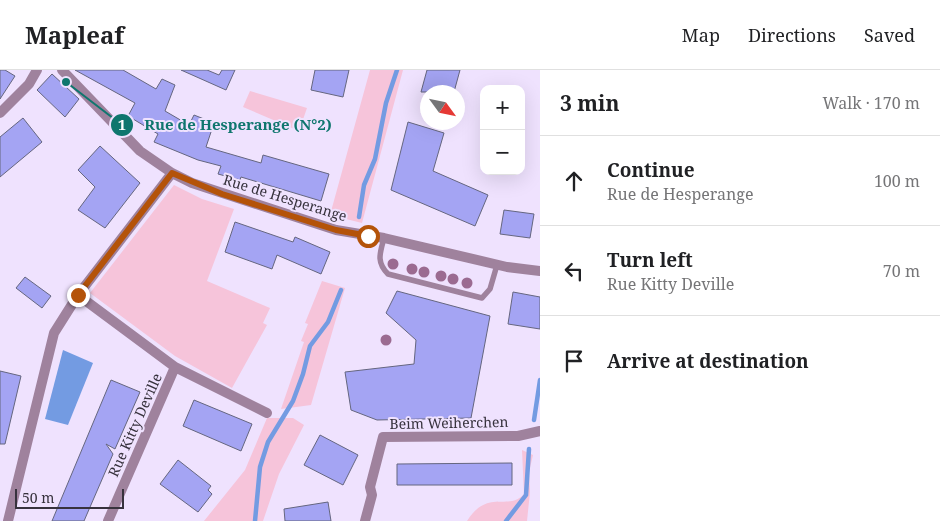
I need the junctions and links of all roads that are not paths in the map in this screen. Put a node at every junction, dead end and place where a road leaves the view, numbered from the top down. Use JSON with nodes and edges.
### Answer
{"nodes":[{"id":1,"x":37,"y":70,"type":"edge"},
{"id":2,"x":62,"y":70,"type":"edge"},
{"id":3,"x":0,"y":113,"type":"edge"},
{"id":4,"x":172,"y":173,"type":"junction"},
{"id":5,"x":384,"y":238,"type":"junction"},
{"id":6,"x":497,"y":265,"type":"junction"},
{"id":7,"x":540,"y":271,"type":"edge"},
{"id":8,"x":78,"y":295,"type":"junction"},
{"id":9,"x":175,"y":367,"type":"junction"},
{"id":10,"x":267,"y":413,"type":"dead end"},
{"id":11,"x":540,"y":431,"type":"edge"},
{"id":12,"x":8,"y":521,"type":"edge"},
{"id":13,"x":108,"y":521,"type":"edge"},
{"id":14,"x":366,"y":521,"type":"edge"}],
"edges":[{"from":1,"to":3,"type":"street"},
{"from":2,"to":4,"type":"street","name":"Rue de Hesperange"},
{"from":4,"to":5,"type":"street","name":"Rue de Hesperange"},
{"from":4,"to":8,"type":"street"},
{"from":5,"to":6,"type":"street","name":"Rue de Hesperange"},
{"from":5,"to":6,"type":"lane"},
{"from":6,"to":7,"type":"street","name":"Rue de Hesperange"},
{"from":8,"to":9,"type":"street","name":"Rue Kitty Deville"},
{"from":8,"to":12,"type":"street"},
{"from":9,"to":10,"type":"street","name":"Rue Kitty Deville"},
{"from":9,"to":13,"type":"street","name":"Rue Kitty Deville"},
{"from":11,"to":14,"type":"street","name":"Beim Weiherchen"}]}
